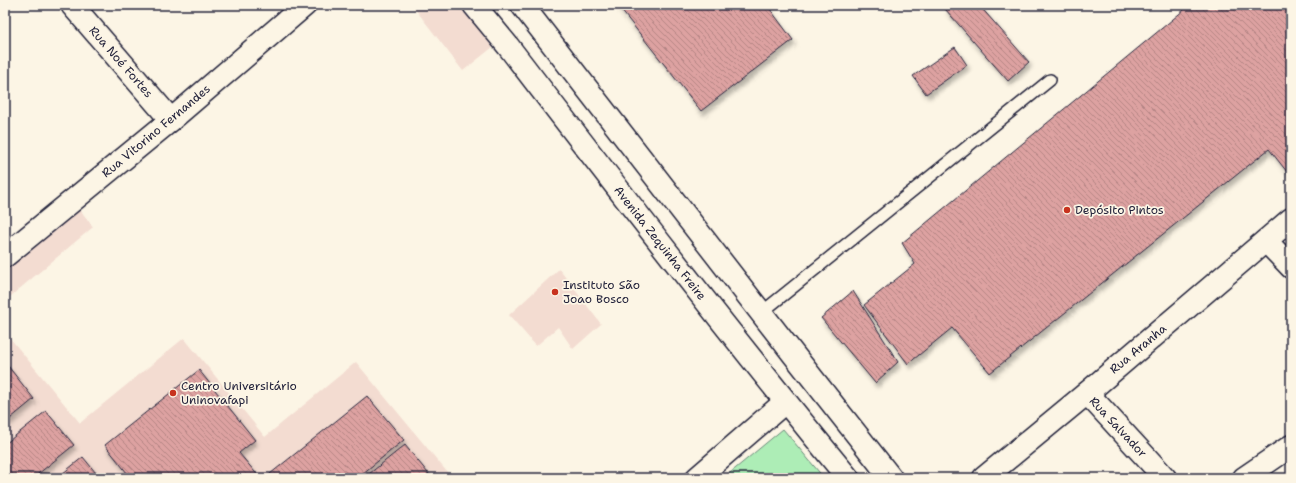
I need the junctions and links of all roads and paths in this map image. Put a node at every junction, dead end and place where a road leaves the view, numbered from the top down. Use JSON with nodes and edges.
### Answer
{"nodes":[{"id":1,"x":72,"y":5,"type":"edge"},
{"id":2,"x":305,"y":5,"type":"edge"},
{"id":3,"x":474,"y":5,"type":"edge"},
{"id":4,"x":522,"y":5,"type":"edge"},
{"id":5,"x":1050,"y":80,"type":"dead end"},
{"id":6,"x":171,"y":120,"type":"junction"},
{"id":7,"x":1291,"y":219,"type":"edge"},
{"id":8,"x":1266,"y":241,"type":"junction"},
{"id":9,"x":5,"y":256,"type":"edge"},
{"id":10,"x":1291,"y":267,"type":"edge"},
{"id":11,"x":761,"y":313,"type":"junction"},
{"id":12,"x":1087,"y":393,"type":"junction"},
{"id":13,"x":785,"y":402,"type":"junction"},
{"id":14,"x":1291,"y":446,"type":"edge"},
{"id":15,"x":697,"y":478,"type":"edge"},
{"id":16,"x":848,"y":478,"type":"edge"},
{"id":17,"x":891,"y":478,"type":"edge"},
{"id":18,"x":984,"y":478,"type":"edge"},
{"id":19,"x":1165,"y":478,"type":"edge"},
{"id":20,"x":1244,"y":478,"type":"edge"}],
"edges":[{"from":1,"to":6,"type":"street","name":"Rua Noé Fortes"},
{"from":2,"to":6,"type":"street","name":"Rua Vitorino Fernandes"},
{"from":3,"to":13,"type":"street","name":"Avenida Zequinha Freire"},
{"from":4,"to":11,"type":"street"},
{"from":5,"to":11,"type":"lane"},
{"from":6,"to":9,"type":"street","name":"Rua Vitorino Fernandes"},
{"from":7,"to":8,"type":"street","name":"Rua Aranha"},
{"from":8,"to":10,"type":"street"},
{"from":8,"to":12,"type":"street","name":"Rua Aranha"},
{"from":11,"to":17,"type":"street"},
{"from":12,"to":18,"type":"street","name":"Rua Aranha"},
{"from":12,"to":19,"type":"street","name":"Rua Salvador"},
{"from":13,"to":15,"type":"street"},
{"from":13,"to":16,"type":"street","name":"Avenida Zequinha Freire"},
{"from":14,"to":20,"type":"street"}]}
